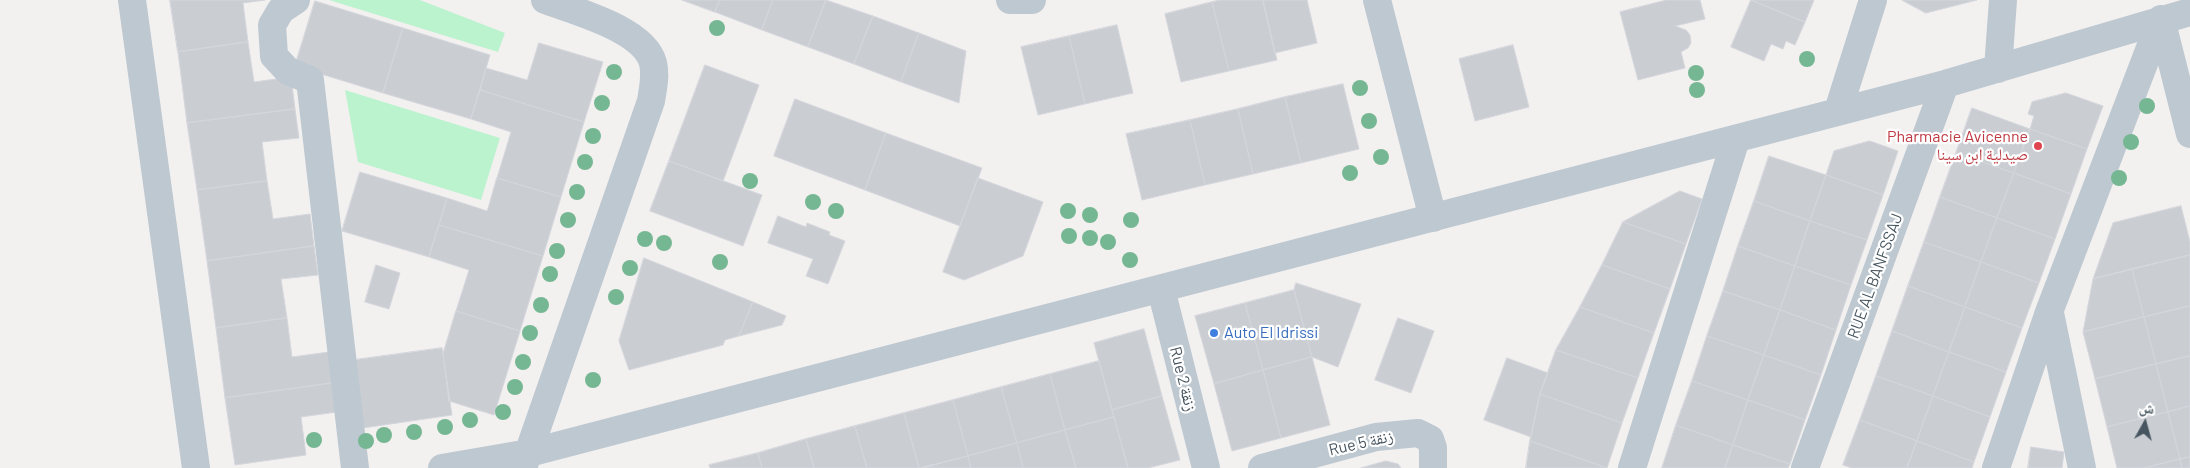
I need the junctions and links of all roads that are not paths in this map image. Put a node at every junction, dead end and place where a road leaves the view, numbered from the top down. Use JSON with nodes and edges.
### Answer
{"nodes":[{"id":1,"x":132,"y":0,"type":"edge"},
{"id":2,"x":296,"y":0,"type":"edge"},
{"id":3,"x":545,"y":0,"type":"edge"},
{"id":4,"x":1010,"y":0,"type":"edge"},
{"id":5,"x":1032,"y":0,"type":"edge"},
{"id":6,"x":1377,"y":0,"type":"edge"},
{"id":7,"x":1873,"y":0,"type":"edge"},
{"id":8,"x":2003,"y":0,"type":"edge"},
{"id":9,"x":2190,"y":12,"type":"edge"},
{"id":10,"x":2161,"y":19,"type":"junction"},
{"id":11,"x":1998,"y":70,"type":"junction"},
{"id":12,"x":1945,"y":84,"type":"junction"},
{"id":13,"x":1838,"y":111,"type":"junction"},
{"id":14,"x":2190,"y":134,"type":"edge"},
{"id":15,"x":1736,"y":139,"type":"junction"},
{"id":16,"x":1433,"y":218,"type":"junction"},
{"id":17,"x":1161,"y":289,"type":"junction"},
{"id":18,"x":2049,"y":312,"type":"junction"},
{"id":19,"x":526,"y":460,"type":"edge"},
{"id":20,"x":196,"y":468,"type":"edge"},
{"id":21,"x":355,"y":468,"type":"edge"},
{"id":22,"x":442,"y":468,"type":"edge"},
{"id":23,"x":1206,"y":468,"type":"edge"},
{"id":24,"x":1262,"y":468,"type":"edge"},
{"id":25,"x":1432,"y":468,"type":"edge"},
{"id":26,"x":1632,"y":468,"type":"edge"},
{"id":27,"x":1805,"y":468,"type":"edge"},
{"id":28,"x":1996,"y":468,"type":"edge"},
{"id":29,"x":2082,"y":468,"type":"edge"}],
"edges":[{"from":1,"to":20,"type":"street"},
{"from":2,"to":21,"type":"street"},
{"from":3,"to":19,"type":"street"},
{"from":4,"to":5,"type":"street"},
{"from":6,"to":16,"type":"street"},
{"from":7,"to":13,"type":"street"},
{"from":8,"to":11,"type":"street"},
{"from":9,"to":10,"type":"street"},
{"from":10,"to":11,"type":"street"},
{"from":10,"to":14,"type":"street"},
{"from":10,"to":18,"type":"street"},
{"from":11,"to":12,"type":"street"},
{"from":12,"to":13,"type":"street"},
{"from":12,"to":27,"type":"street","name":"RUE AL BANFSSAJ"},
{"from":13,"to":15,"type":"street"},
{"from":15,"to":16,"type":"street"},
{"from":15,"to":26,"type":"street"},
{"from":16,"to":17,"type":"street"},
{"from":17,"to":19,"type":"street"},
{"from":17,"to":23,"type":"street","name":"Rue 2 زنقة"},
{"from":18,"to":28,"type":"street"},
{"from":18,"to":29,"type":"street"},
{"from":19,"to":22,"type":"street"},
{"from":24,"to":25,"type":"street","name":"Rue 5 زنقة"}]}
